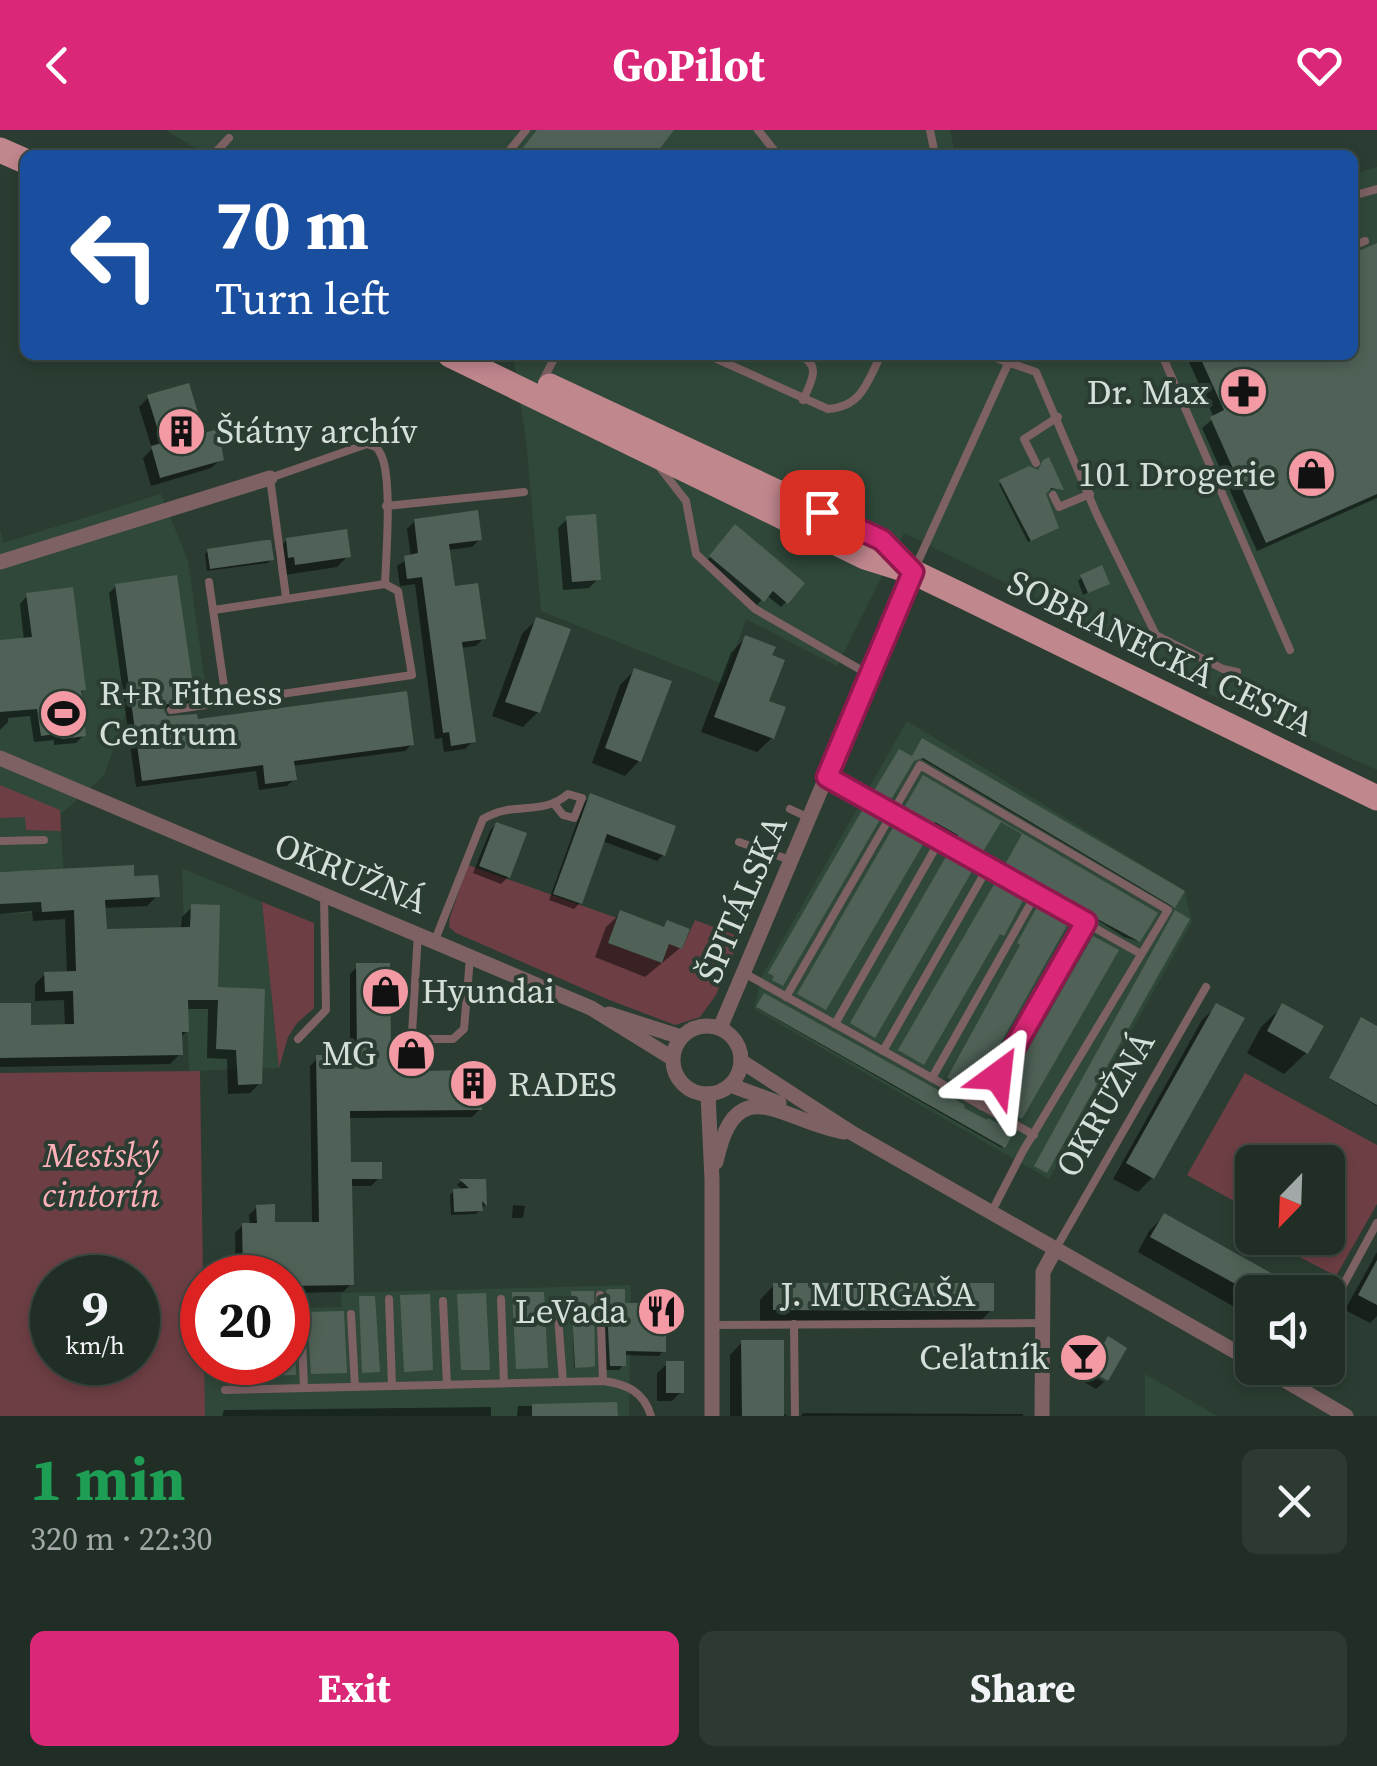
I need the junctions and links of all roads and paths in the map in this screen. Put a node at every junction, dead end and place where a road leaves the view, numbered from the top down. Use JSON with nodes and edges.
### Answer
{"nodes":[{"id":1,"x":526,"y":130,"type":"edge"},
{"id":2,"x":758,"y":130,"type":"edge"},
{"id":3,"x":229,"y":138,"type":"dead end"},
{"id":4,"x":218,"y":150,"type":"edge"},
{"id":5,"x":510,"y":150,"type":"edge"},
{"id":6,"x":774,"y":150,"type":"edge"},
{"id":7,"x":1365,"y":241,"type":"dead end"},
{"id":8,"x":1358,"y":244,"type":"edge"},
{"id":9,"x":460,"y":360,"type":"edge"},
{"id":10,"x":492,"y":360,"type":"edge"},
{"id":11,"x":553,"y":360,"type":"edge"},
{"id":12,"x":719,"y":360,"type":"edge"},
{"id":13,"x":810,"y":360,"type":"edge"},
{"id":14,"x":878,"y":360,"type":"edge"},
{"id":15,"x":1010,"y":360,"type":"edge"},
{"id":16,"x":1012,"y":360,"type":"edge"},
{"id":17,"x":1164,"y":360,"type":"edge"},
{"id":18,"x":542,"y":382,"type":"junction"},
{"id":19,"x":803,"y":400,"type":"junction"},
{"id":20,"x":1058,"y":417,"type":"junction"},
{"id":21,"x":650,"y":453,"type":"junction"},
{"id":22,"x":1036,"y":463,"type":"dead end"},
{"id":23,"x":717,"y":473,"type":"junction"},
{"id":24,"x":270,"y":478,"type":"junction"},
{"id":25,"x":524,"y":492,"type":"dead end"},
{"id":26,"x":1053,"y":494,"type":"dead end"},
{"id":27,"x":1090,"y":494,"type":"junction"},
{"id":28,"x":686,"y":501,"type":"junction"},
{"id":29,"x":386,"y":506,"type":"junction"},
{"id":30,"x":0,"y":562,"type":"edge"},
{"id":31,"x":913,"y":572,"type":"junction"},
{"id":32,"x":209,"y":582,"type":"dead end"},
{"id":33,"x":385,"y":584,"type":"junction"},
{"id":34,"x":286,"y":597,"type":"junction"},
{"id":35,"x":214,"y":610,"type":"junction"},
{"id":36,"x":1290,"y":650,"type":"dead end"},
{"id":37,"x":1238,"y":672,"type":"dead end"},
{"id":38,"x":869,"y":675,"type":"junction"},
{"id":39,"x":226,"y":700,"type":"junction"},
{"id":40,"x":171,"y":710,"type":"dead end"},
{"id":41,"x":0,"y":758,"type":"edge"},
{"id":42,"x":827,"y":777,"type":"junction"},
{"id":43,"x":1377,"y":798,"type":"edge"},
{"id":44,"x":555,"y":805,"type":"dead end"},
{"id":45,"x":790,"y":809,"type":"dead end"},
{"id":46,"x":892,"y":814,"type":"junction"},
{"id":47,"x":808,"y":818,"type":"junction"},
{"id":48,"x":44,"y":840,"type":"dead end"},
{"id":49,"x":940,"y":840,"type":"junction"},
{"id":50,"x":0,"y":841,"type":"edge"},
{"id":51,"x":739,"y":842,"type":"dead end"},
{"id":52,"x":790,"y":860,"type":"junction"},
{"id":53,"x":988,"y":867,"type":"junction"},
{"id":54,"x":324,"y":894,"type":"junction"},
{"id":55,"x":1036,"y":894,"type":"junction"},
{"id":56,"x":1086,"y":922,"type":"junction"},
{"id":57,"x":418,"y":933,"type":"junction"},
{"id":58,"x":435,"y":940,"type":"junction"},
{"id":59,"x":1141,"y":954,"type":"junction"},
{"id":60,"x":470,"y":956,"type":"junction"},
{"id":61,"x":744,"y":973,"type":"junction"},
{"id":62,"x":1206,"y":987,"type":"dead end"},
{"id":63,"x":786,"y":996,"type":"junction"},
{"id":64,"x":591,"y":1008,"type":"junction"},
{"id":65,"x":835,"y":1024,"type":"junction"},
{"id":66,"x":720,"y":1028,"type":"junction"},
{"id":67,"x":682,"y":1036,"type":"junction"},
{"id":68,"x":298,"y":1039,"type":"dead end"},
{"id":69,"x":884,"y":1051,"type":"junction"},
{"id":70,"x":672,"y":1058,"type":"junction"},
{"id":71,"x":742,"y":1061,"type":"junction"},
{"id":72,"x":932,"y":1078,"type":"junction"},
{"id":73,"x":730,"y":1085,"type":"junction"},
{"id":74,"x":708,"y":1094,"type":"junction"},
{"id":75,"x":981,"y":1106,"type":"junction"},
{"id":76,"x":852,"y":1134,"type":"junction"},
{"id":77,"x":1034,"y":1136,"type":"junction"},
{"id":78,"x":712,"y":1180,"type":"junction"},
{"id":79,"x":991,"y":1213,"type":"junction"},
{"id":80,"x":1377,"y":1223,"type":"edge"},
{"id":81,"x":1055,"y":1250,"type":"junction"},
{"id":82,"x":1345,"y":1281,"type":"edge"},
{"id":83,"x":600,"y":1295,"type":"dead end"},
{"id":84,"x":389,"y":1299,"type":"dead end"},
{"id":85,"x":501,"y":1299,"type":"dead end"},
{"id":86,"x":442,"y":1301,"type":"dead end"},
{"id":87,"x":558,"y":1303,"type":"dead end"},
{"id":88,"x":351,"y":1314,"type":"dead end"},
{"id":89,"x":1044,"y":1323,"type":"junction"},
{"id":90,"x":713,"y":1324,"type":"junction"},
{"id":91,"x":794,"y":1324,"type":"junction"},
{"id":92,"x":1235,"y":1351,"type":"edge"},
{"id":93,"x":604,"y":1381,"type":"junction"},
{"id":94,"x":563,"y":1382,"type":"junction"},
{"id":95,"x":504,"y":1383,"type":"junction"},
{"id":96,"x":250,"y":1385,"type":"edge"},
{"id":97,"x":304,"y":1385,"type":"edge"},
{"id":98,"x":447,"y":1385,"type":"junction"},
{"id":99,"x":1307,"y":1385,"type":"edge"},
{"id":100,"x":392,"y":1386,"type":"junction"},
{"id":101,"x":354,"y":1387,"type":"junction"},
{"id":102,"x":304,"y":1388,"type":"junction"},
{"id":103,"x":250,"y":1389,"type":"junction"},
{"id":104,"x":225,"y":1390,"type":"dead end"},
{"id":105,"x":1347,"y":1415,"type":"edge"},
{"id":106,"x":651,"y":1416,"type":"edge"},
{"id":107,"x":712,"y":1416,"type":"edge"},
{"id":108,"x":794,"y":1416,"type":"edge"},
{"id":109,"x":1042,"y":1416,"type":"edge"}],
"edges":[{"from":1,"to":5,"type":"lane"},
{"from":2,"to":6,"type":"lane"},
{"from":3,"to":4,"type":"lane"},
{"from":7,"to":8,"type":"lane"},
{"from":9,"to":21,"type":"main road","name":"SOBRANECKÁ CESTA"},
{"from":10,"to":18,"type":"main road","name":"SOBRANECKÁ CESTA"},
{"from":11,"to":18,"type":"lane"},
{"from":12,"to":19,"type":"lane"},
{"from":13,"to":19,"type":"lane"},
{"from":14,"to":19,"type":"lane"},
{"from":15,"to":31,"type":"lane"},
{"from":16,"to":20,"type":"lane"},
{"from":17,"to":36,"type":"lane"},
{"from":18,"to":23,"type":"main road","name":"SOBRANECKÁ CESTA"},
{"from":20,"to":22,"type":"lane"},
{"from":20,"to":27,"type":"lane"},
{"from":21,"to":23,"type":"main road","name":"SOBRANECKÁ CESTA"},
{"from":21,"to":28,"type":"lane"},
{"from":23,"to":28,"type":"lane"},
{"from":23,"to":31,"type":"main road","name":"SOBRANECKÁ CESTA"},
{"from":24,"to":29,"type":"lane"},
{"from":24,"to":30,"type":"street"},
{"from":24,"to":34,"type":"lane"},
{"from":25,"to":29,"type":"lane"},
{"from":26,"to":27,"type":"lane"},
{"from":27,"to":37,"type":"lane"},
{"from":28,"to":38,"type":"lane"},
{"from":29,"to":33,"type":"lane"},
{"from":31,"to":38,"type":"street","name":"ŠPITÁLSKA"},
{"from":31,"to":43,"type":"main road","name":"SOBRANECKÁ CESTA"},
{"from":32,"to":35,"type":"lane"},
{"from":33,"to":34,"type":"lane"},
{"from":33,"to":39,"type":"lane"},
{"from":34,"to":35,"type":"lane"},
{"from":35,"to":39,"type":"lane"},
{"from":38,"to":42,"type":"street","name":"ŠPITÁLSKA"},
{"from":39,"to":40,"type":"lane"},
{"from":41,"to":54,"type":"street","name":"OKRUŽNÁ"},
{"from":42,"to":46,"type":"lane"},
{"from":42,"to":47,"type":"street","name":"ŠPITÁLSKA"},
{"from":44,"to":58,"type":"lane"},
{"from":45,"to":47,"type":"lane"},
{"from":46,"to":49,"type":"lane"},
{"from":46,"to":59,"type":"lane"},
{"from":46,"to":63,"type":"lane"},
{"from":47,"to":52,"type":"street","name":"ŠPITÁLSKA"},
{"from":48,"to":50,"type":"lane"},
{"from":49,"to":53,"type":"lane"},
{"from":49,"to":65,"type":"lane"},
{"from":51,"to":52,"type":"lane"},
{"from":52,"to":61,"type":"street","name":"ŠPITÁLSKA"},
{"from":53,"to":55,"type":"lane"},
{"from":53,"to":69,"type":"lane"},
{"from":54,"to":57,"type":"street","name":"OKRUŽNÁ"},
{"from":54,"to":68,"type":"lane"},
{"from":55,"to":56,"type":"lane"},
{"from":55,"to":72,"type":"lane"},
{"from":56,"to":59,"type":"lane"},
{"from":56,"to":75,"type":"lane"},
{"from":57,"to":58,"type":"street","name":"OKRUŽNÁ"},
{"from":57,"to":60,"type":"lane"},
{"from":58,"to":60,"type":"street","name":"OKRUŽNÁ"},
{"from":59,"to":77,"type":"lane"},
{"from":60,"to":64,"type":"street","name":"OKRUŽNÁ"},
{"from":61,"to":63,"type":"lane"},
{"from":61,"to":66,"type":"street","name":"ŠPITÁLSKA"},
{"from":62,"to":81,"type":"lane","name":"OKRUŽNÁ"},
{"from":63,"to":65,"type":"lane"},
{"from":64,"to":67,"type":"street"},
{"from":64,"to":70,"type":"street","name":"OKRUŽNÁ"},
{"from":65,"to":69,"type":"lane"},
{"from":66,"to":67,"type":"street"},
{"from":66,"to":71,"type":"street"},
{"from":67,"to":70,"type":"street"},
{"from":69,"to":72,"type":"lane"},
{"from":70,"to":74,"type":"street"},
{"from":71,"to":73,"type":"street"},
{"from":71,"to":76,"type":"street"},
{"from":72,"to":75,"type":"lane"},
{"from":73,"to":74,"type":"street"},
{"from":73,"to":76,"type":"street"},
{"from":74,"to":78,"type":"street"},
{"from":75,"to":77,"type":"lane"},
{"from":76,"to":78,"type":"street"},
{"from":76,"to":79,"type":"street"},
{"from":77,"to":79,"type":"lane"},
{"from":78,"to":90,"type":"street"},
{"from":79,"to":81,"type":"street"},
{"from":80,"to":82,"type":"lane"},
{"from":81,"to":89,"type":"street"},
{"from":81,"to":92,"type":"street"},
{"from":83,"to":93,"type":"lane"},
{"from":84,"to":100,"type":"lane"},
{"from":85,"to":95,"type":"lane"},
{"from":86,"to":98,"type":"lane"},
{"from":87,"to":94,"type":"lane"},
{"from":88,"to":101,"type":"lane"},
{"from":89,"to":91,"type":"lane","name":"J. MURGAŠA"},
{"from":89,"to":109,"type":"street"},
{"from":90,"to":91,"type":"lane","name":"J. MURGAŠA"},
{"from":90,"to":107,"type":"street"},
{"from":91,"to":108,"type":"lane"},
{"from":93,"to":94,"type":"lane"},
{"from":93,"to":106,"type":"lane"},
{"from":94,"to":95,"type":"lane"},
{"from":95,"to":98,"type":"lane"},
{"from":96,"to":103,"type":"lane"},
{"from":97,"to":102,"type":"lane"},
{"from":98,"to":100,"type":"lane"},
{"from":99,"to":105,"type":"street"},
{"from":100,"to":101,"type":"lane"},
{"from":101,"to":102,"type":"lane"},
{"from":102,"to":103,"type":"lane"},
{"from":103,"to":104,"type":"lane"}]}
